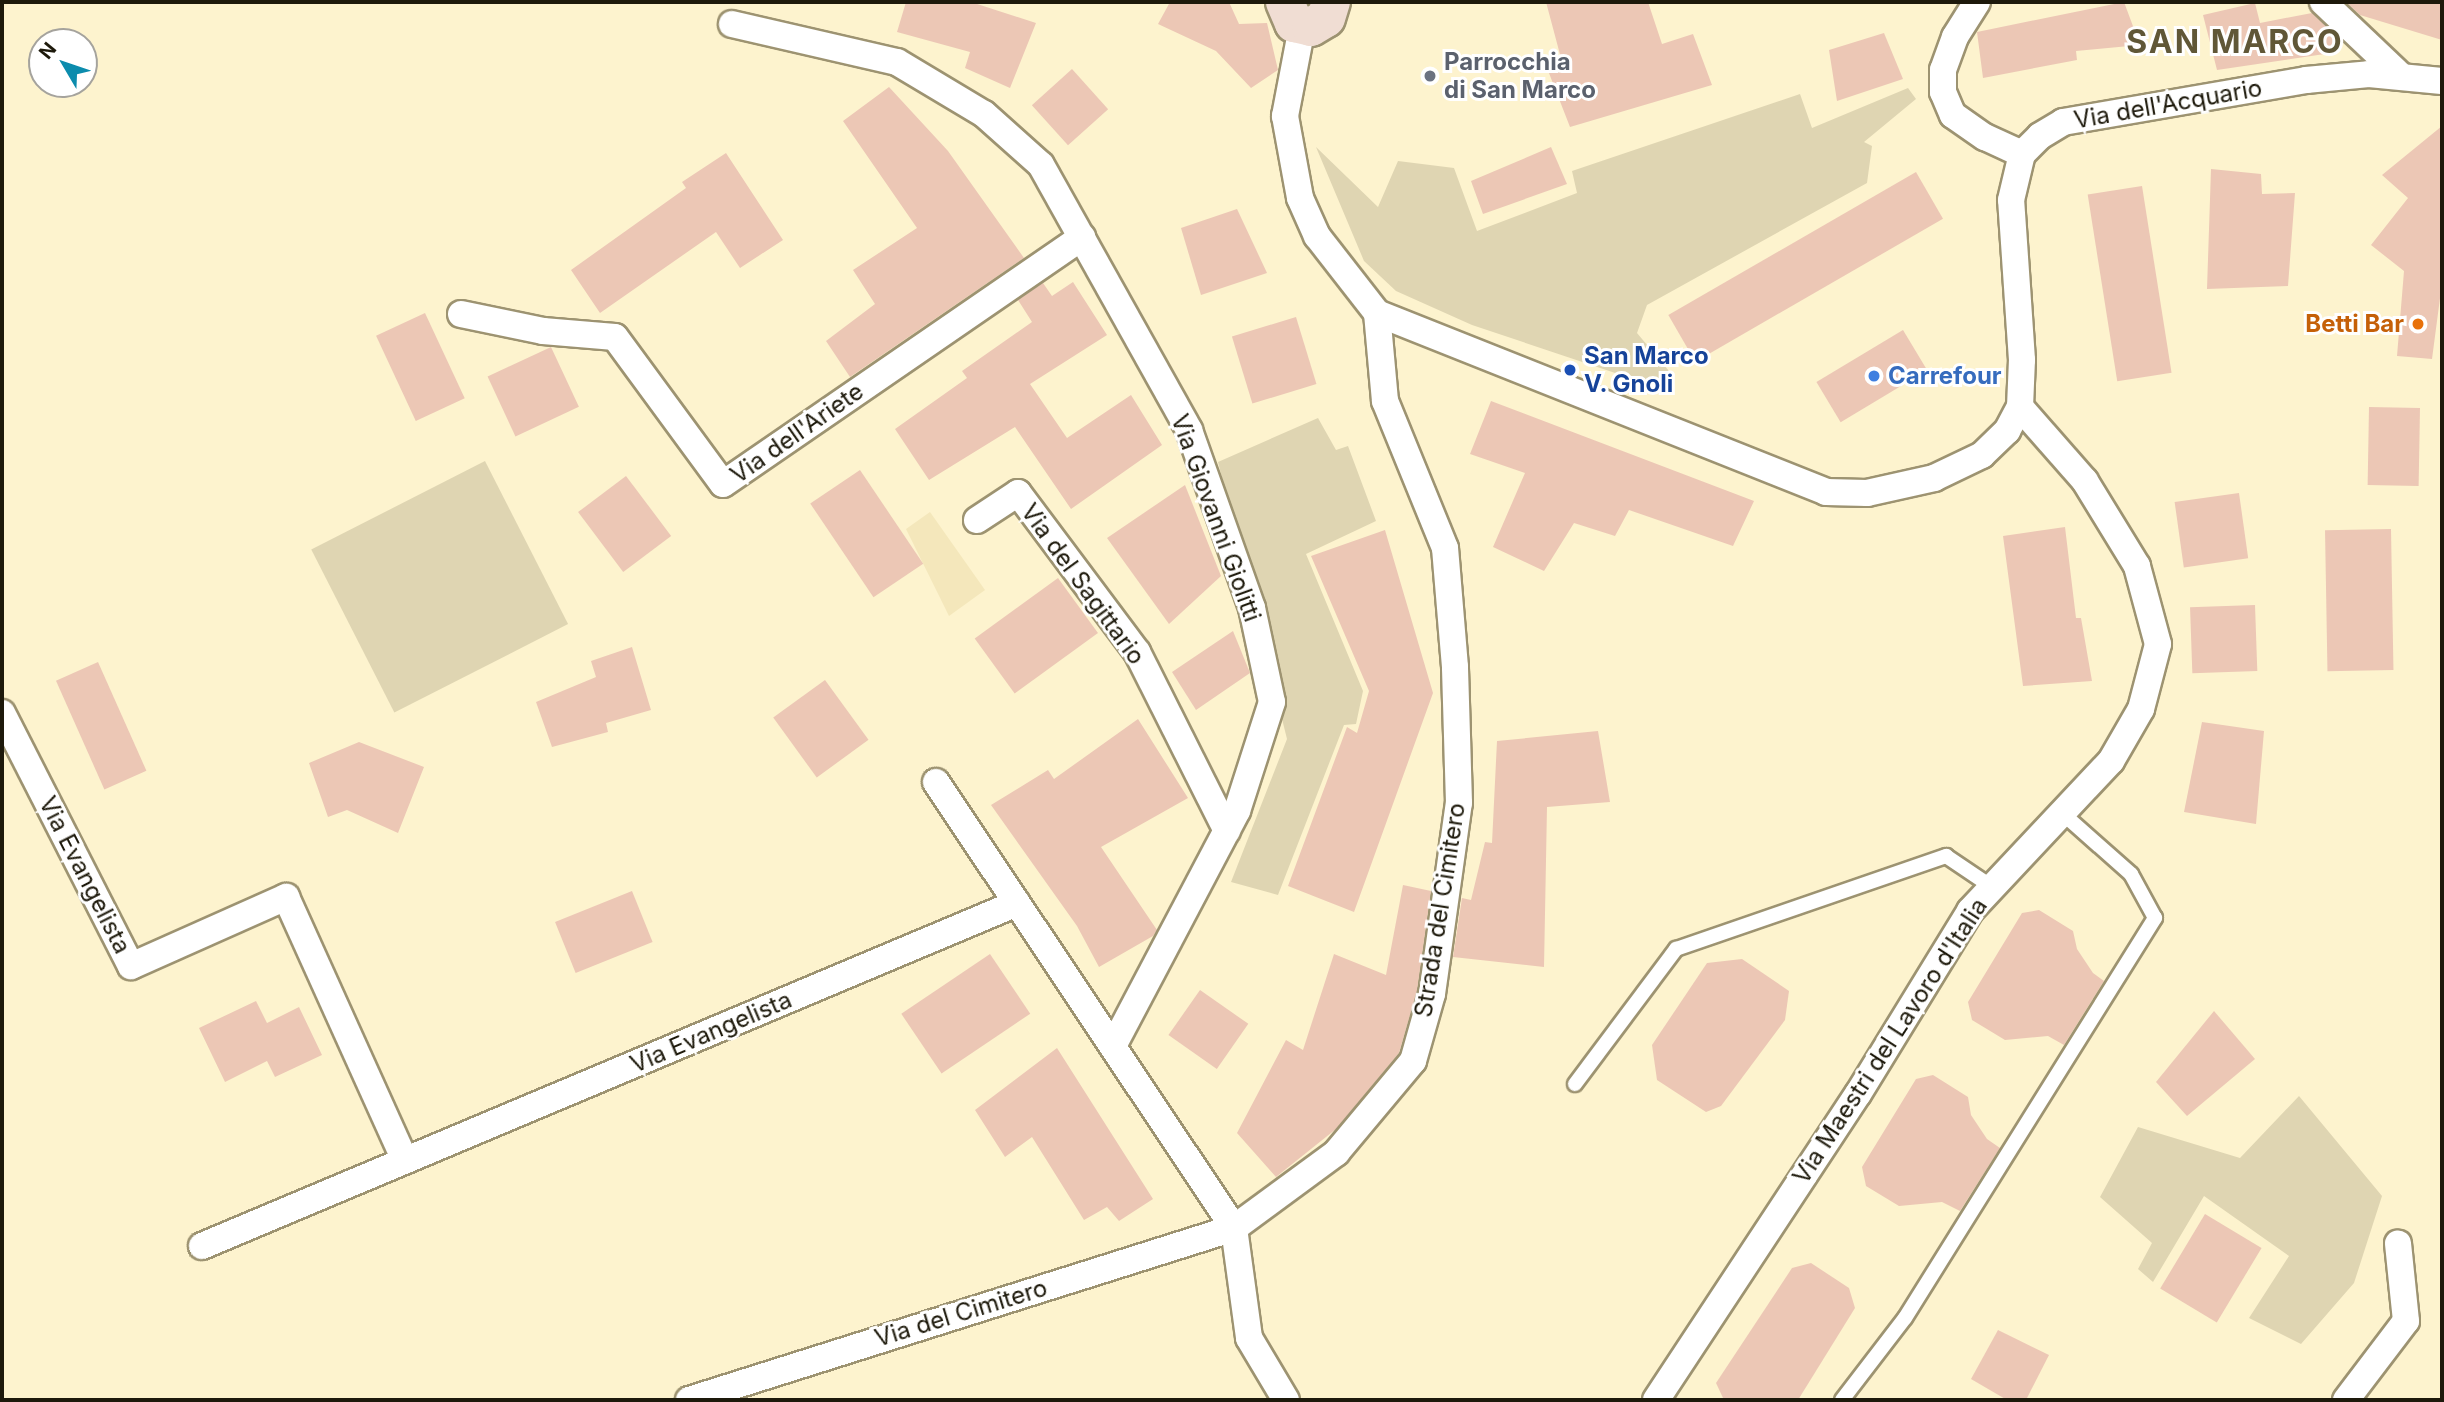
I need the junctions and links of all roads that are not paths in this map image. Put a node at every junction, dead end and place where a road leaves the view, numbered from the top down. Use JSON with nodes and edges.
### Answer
{"nodes":[{"id":1,"x":1331,"y":2,"type":"edge"},
{"id":2,"x":1977,"y":2,"type":"edge"},
{"id":3,"x":2323,"y":2,"type":"edge"},
{"id":4,"x":1293,"y":14,"type":"edge"},
{"id":5,"x":732,"y":24,"type":"dead end"},
{"id":6,"x":2400,"y":75,"type":"junction"},
{"id":7,"x":2442,"y":81,"type":"edge"},
{"id":8,"x":2022,"y":154,"type":"junction"},
{"id":9,"x":1082,"y":237,"type":"junction"},
{"id":10,"x":1377,"y":313,"type":"junction"},
{"id":11,"x":461,"y":314,"type":"dead end"},
{"id":12,"x":2020,"y":407,"type":"junction"},
{"id":13,"x":977,"y":520,"type":"dead end"},
{"id":14,"x":2,"y":713,"type":"edge"},
{"id":15,"x":936,"y":782,"type":"dead end"},
{"id":16,"x":2062,"y":813,"type":"junction"},
{"id":17,"x":1227,"y":831,"type":"junction"},
{"id":18,"x":1992,"y":887,"type":"junction"},
{"id":19,"x":1017,"y":903,"type":"junction"},
{"id":20,"x":1113,"y":1046,"type":"junction"},
{"id":21,"x":1575,"y":1083,"type":"dead end"},
{"id":22,"x":405,"y":1160,"type":"junction"},
{"id":23,"x":1234,"y":1228,"type":"junction"},
{"id":24,"x":2398,"y":1243,"type":"dead end"},
{"id":25,"x":202,"y":1246,"type":"dead end"},
{"id":26,"x":689,"y":1400,"type":"edge"},
{"id":27,"x":1286,"y":1400,"type":"edge"},
{"id":28,"x":1656,"y":1400,"type":"edge"},
{"id":29,"x":1842,"y":1400,"type":"edge"},
{"id":30,"x":2346,"y":1400,"type":"edge"}],
"edges":[{"from":1,"to":4,"type":"street"},
{"from":2,"to":8,"type":"street"},
{"from":3,"to":6,"type":"street"},
{"from":4,"to":10,"type":"street"},
{"from":5,"to":9,"type":"street","name":"Via Giovanni Giolitti"},
{"from":6,"to":7,"type":"street","name":"Via dell'Acquario"},
{"from":6,"to":8,"type":"street","name":"Via dell'Acquario"},
{"from":8,"to":12,"type":"street"},
{"from":9,"to":11,"type":"street","name":"Via dell'Ariete"},
{"from":9,"to":17,"type":"street","name":"Via Giovanni Giolitti"},
{"from":10,"to":12,"type":"street"},
{"from":10,"to":23,"type":"street","name":"Strada del Cimitero"},
{"from":12,"to":16,"type":"street","name":"Via Maestri del Lavoro d'Italia"},
{"from":13,"to":17,"type":"street","name":"Via del Sagittario"},
{"from":14,"to":22,"type":"street","name":"Via Evangelista"},
{"from":15,"to":19,"type":"street"},
{"from":16,"to":18,"type":"street","name":"Via Maestri del Lavoro d'Italia"},
{"from":16,"to":29,"type":"lane"},
{"from":17,"to":20,"type":"street","name":"Via Giovanni Giolitti"},
{"from":18,"to":21,"type":"lane"},
{"from":18,"to":28,"type":"street","name":"Via Maestri del Lavoro d'Italia"},
{"from":19,"to":20,"type":"street"},
{"from":19,"to":22,"type":"street","name":"Via Evangelista"},
{"from":20,"to":23,"type":"street"},
{"from":22,"to":25,"type":"street","name":"Via Evangelista"},
{"from":23,"to":26,"type":"street","name":"Via del Cimitero"},
{"from":23,"to":27,"type":"street"},
{"from":24,"to":30,"type":"street"}]}
